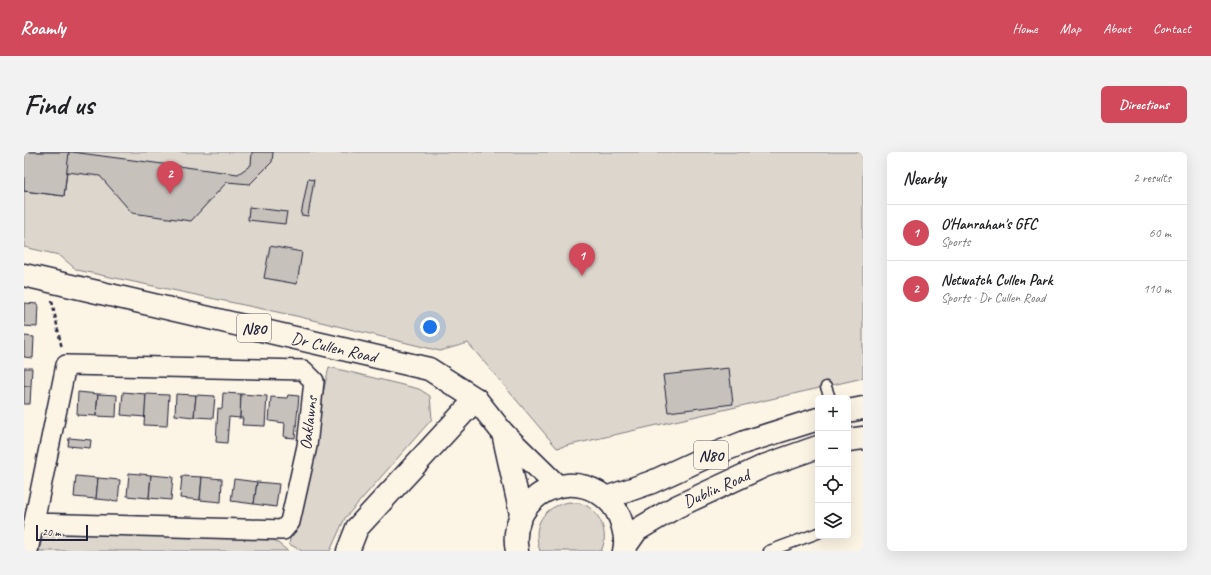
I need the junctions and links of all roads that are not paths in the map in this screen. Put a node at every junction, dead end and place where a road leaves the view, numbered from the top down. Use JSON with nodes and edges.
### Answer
{"nodes":[{"id":1,"x":24,"y":275,"type":"edge"},
{"id":2,"x":826,"y":387,"type":"dead end"},
{"id":3,"x":829,"y":395,"type":"edge"},
{"id":4,"x":476,"y":399,"type":"junction"},
{"id":5,"x":863,"y":408,"type":"edge"},
{"id":6,"x":851,"y":410,"type":"edge"},
{"id":7,"x":815,"y":420,"type":"edge"},
{"id":8,"x":503,"y":434,"type":"junction"},
{"id":9,"x":863,"y":438,"type":"edge"},
{"id":10,"x":851,"y":440,"type":"edge"},
{"id":11,"x":815,"y":448,"type":"edge"},
{"id":12,"x":556,"y":486,"type":"junction"},
{"id":13,"x":606,"y":498,"type":"junction"},
{"id":14,"x":521,"y":514,"type":"junction"},
{"id":15,"x":34,"y":523,"type":"junction"},
{"id":16,"x":815,"y":534,"type":"edge"},
{"id":17,"x":625,"y":549,"type":"edge"},
{"id":18,"x":28,"y":551,"type":"edge"},
{"id":19,"x":348,"y":551,"type":"edge"},
{"id":20,"x":517,"y":551,"type":"edge"},
{"id":21,"x":769,"y":551,"type":"edge"}],
"edges":[{"from":1,"to":4,"type":"main road","name":"Dr Cullen Road","number":"N80"},
{"from":2,"to":3,"type":"lane"},
{"from":4,"to":8,"type":"main road","name":"Dr Cullen Road","number":"N80"},
{"from":4,"to":19,"type":"main road"},
{"from":5,"to":6,"type":"main road"},
{"from":7,"to":13,"type":"main road","name":"Dublin Road","number":"N80"},
{"from":8,"to":12,"type":"main road","number":"N80"},
{"from":8,"to":14,"type":"main road","number":"N80"},
{"from":9,"to":10,"type":"main road"},
{"from":11,"to":17,"type":"main road","name":"Dublin Road","number":"N80"},
{"from":12,"to":13,"type":"main road","number":"N80"},
{"from":12,"to":14,"type":"main road","number":"N80"},
{"from":13,"to":17,"type":"main road","number":"N80"},
{"from":14,"to":20,"type":"main road","number":"N80"},
{"from":15,"to":15,"type":"street","name":"Oaklawns"},
{"from":15,"to":18,"type":"street"},
{"from":16,"to":21,"type":"lane"}]}
